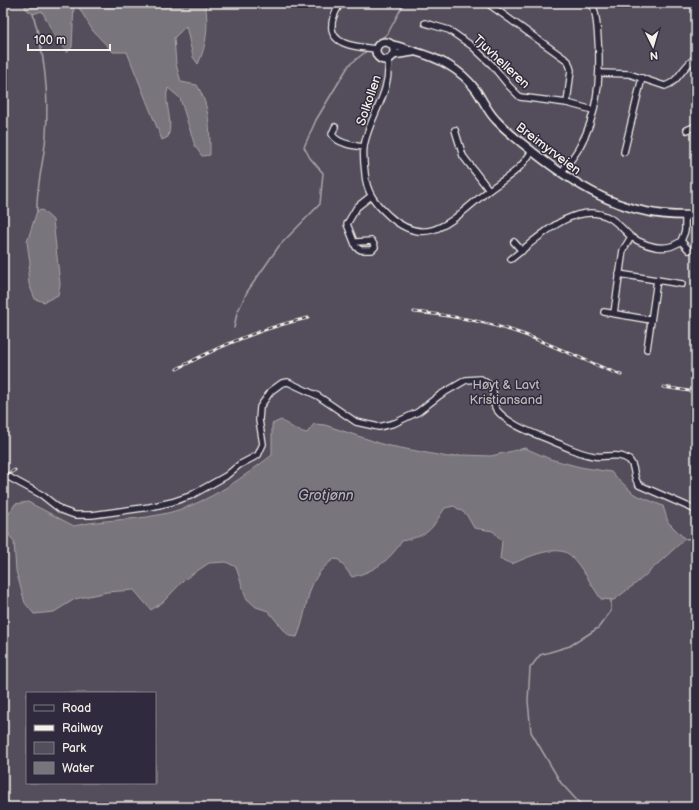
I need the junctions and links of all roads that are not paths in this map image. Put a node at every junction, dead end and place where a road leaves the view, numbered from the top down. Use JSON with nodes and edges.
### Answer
{"nodes":[{"id":1,"x":340,"y":3,"type":"edge"},
{"id":2,"x":592,"y":3,"type":"edge"},
{"id":3,"x":490,"y":5,"type":"dead end"},
{"id":4,"x":426,"y":23,"type":"dead end"},
{"id":5,"x":392,"y":45,"type":"junction"},
{"id":6,"x":376,"y":49,"type":"junction"},
{"id":7,"x":416,"y":52,"type":"junction"},
{"id":8,"x":391,"y":58,"type":"junction"},
{"id":9,"x":696,"y":58,"type":"edge"},
{"id":10,"x":600,"y":73,"type":"junction"},
{"id":11,"x":642,"y":78,"type":"junction"},
{"id":12,"x":568,"y":103,"type":"junction"},
{"id":13,"x":593,"y":110,"type":"junction"},
{"id":14,"x":696,"y":126,"type":"edge"},
{"id":15,"x":334,"y":127,"type":"dead end"},
{"id":16,"x":455,"y":130,"type":"dead end"},
{"id":17,"x":687,"y":130,"type":"dead end"},
{"id":18,"x":364,"y":147,"type":"junction"},
{"id":19,"x":532,"y":151,"type":"junction"},
{"id":20,"x":624,"y":152,"type":"dead end"},
{"id":21,"x":561,"y":174,"type":"junction"},
{"id":22,"x":489,"y":190,"type":"junction"},
{"id":23,"x":371,"y":196,"type":"junction"},
{"id":24,"x":696,"y":215,"type":"edge"},
{"id":25,"x":685,"y":216,"type":"junction"},
{"id":26,"x":631,"y":236,"type":"junction"},
{"id":27,"x":682,"y":241,"type":"junction"},
{"id":28,"x":356,"y":242,"type":"dead end"},
{"id":29,"x":514,"y":242,"type":"dead end"},
{"id":30,"x":689,"y":250,"type":"dead end"},
{"id":31,"x":522,"y":251,"type":"junction"},
{"id":32,"x":511,"y":259,"type":"dead end"},
{"id":33,"x":619,"y":274,"type":"junction"},
{"id":34,"x":657,"y":280,"type":"junction"},
{"id":35,"x":682,"y":284,"type":"dead end"},
{"id":36,"x":604,"y":312,"type":"dead end"},
{"id":37,"x":614,"y":313,"type":"junction"},
{"id":38,"x":651,"y":320,"type":"junction"},
{"id":39,"x":647,"y":349,"type":"dead end"},
{"id":40,"x":3,"y":474,"type":"edge"},
{"id":41,"x":696,"y":510,"type":"edge"}],
"edges":[{"from":1,"to":6,"type":"street"},
{"from":2,"to":10,"type":"street"},
{"from":3,"to":12,"type":"street"},
{"from":4,"to":12,"type":"street","name":"Tjuvhelleren"},
{"from":5,"to":6,"type":"street"},
{"from":5,"to":7,"type":"street","name":"Breimyrveien"},
{"from":5,"to":8,"type":"street"},
{"from":6,"to":8,"type":"street"},
{"from":7,"to":8,"type":"street","name":"Breimyrveien"},
{"from":7,"to":19,"type":"street","name":"Breimyrveien"},
{"from":8,"to":18,"type":"street","name":"Solkollen"},
{"from":9,"to":11,"type":"street"},
{"from":10,"to":11,"type":"street"},
{"from":10,"to":13,"type":"street"},
{"from":11,"to":20,"type":"street"},
{"from":12,"to":13,"type":"street","name":"Tjuvhelleren"},
{"from":13,"to":21,"type":"street"},
{"from":14,"to":17,"type":"street"},
{"from":15,"to":18,"type":"street","name":"Solkollen"},
{"from":16,"to":22,"type":"street"},
{"from":18,"to":23,"type":"street","name":"Solkollen"},
{"from":19,"to":21,"type":"street","name":"Breimyrveien"},
{"from":19,"to":22,"type":"street","name":"Solkollen"},
{"from":21,"to":25,"type":"street","name":"Breimyrveien"},
{"from":22,"to":23,"type":"street","name":"Solkollen"},
{"from":23,"to":28,"type":"street"},
{"from":24,"to":25,"type":"street","name":"Breimyrveien"},
{"from":25,"to":27,"type":"street"},
{"from":26,"to":27,"type":"street"},
{"from":26,"to":31,"type":"street"},
{"from":26,"to":33,"type":"street"},
{"from":27,"to":30,"type":"street"},
{"from":29,"to":31,"type":"street"},
{"from":31,"to":32,"type":"street"},
{"from":33,"to":34,"type":"street"},
{"from":33,"to":37,"type":"street"},
{"from":34,"to":35,"type":"street"},
{"from":34,"to":38,"type":"street"},
{"from":36,"to":37,"type":"street"},
{"from":37,"to":38,"type":"street"},
{"from":38,"to":39,"type":"street"},
{"from":40,"to":41,"type":"street"}]}
